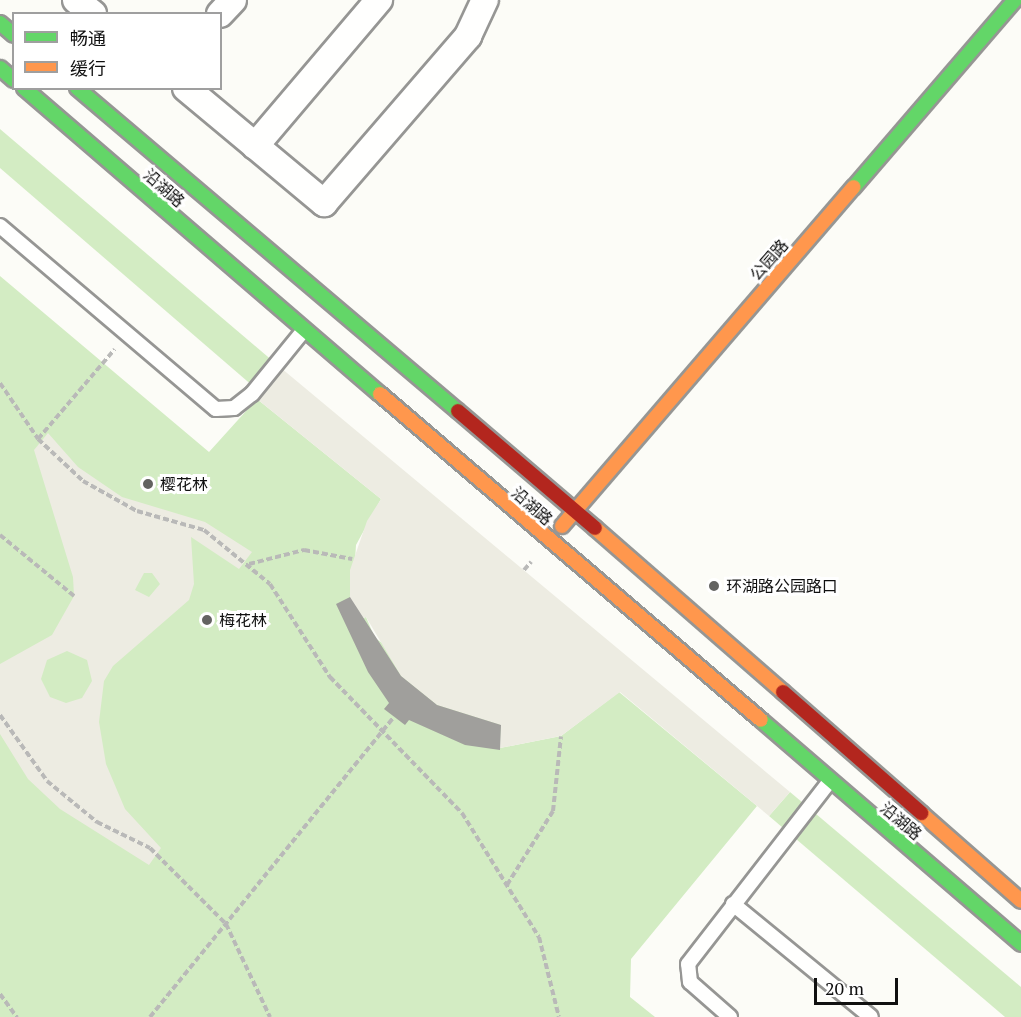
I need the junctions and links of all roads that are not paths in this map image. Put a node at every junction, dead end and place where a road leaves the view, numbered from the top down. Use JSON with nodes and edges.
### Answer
{"nodes":[{"id":1,"x":233,"y":0,"type":"edge"},
{"id":2,"x":379,"y":0,"type":"edge"},
{"id":3,"x":485,"y":0,"type":"edge"},
{"id":4,"x":1015,"y":0,"type":"edge"},
{"id":5,"x":222,"y":12,"type":"edge"},
{"id":6,"x":0,"y":24,"type":"edge"},
{"id":7,"x":12,"y":33,"type":"edge"},
{"id":8,"x":0,"y":68,"type":"edge"},
{"id":9,"x":12,"y":78,"type":"edge"},
{"id":10,"x":26,"y":90,"type":"edge"},
{"id":11,"x":79,"y":90,"type":"edge"},
{"id":12,"x":188,"y":90,"type":"edge"},
{"id":13,"x":255,"y":146,"type":"junction"},
{"id":14,"x":0,"y":226,"type":"edge"},
{"id":15,"x":304,"y":330,"type":"junction"},
{"id":16,"x":576,"y":511,"type":"junction"},
{"id":17,"x":548,"y":542,"type":"junction"},
{"id":18,"x":829,"y":782,"type":"junction"},
{"id":19,"x":1021,"y":901,"type":"edge"},
{"id":20,"x":733,"y":904,"type":"junction"},
{"id":21,"x":1021,"y":944,"type":"edge"},
{"id":22,"x":730,"y":1017,"type":"edge"},
{"id":23,"x":871,"y":1017,"type":"edge"}],
"edges":[{"from":1,"to":5,"type":"street"},
{"from":2,"to":13,"type":"street"},
{"from":3,"to":13,"type":"street"},
{"from":4,"to":16,"type":"main road","name":"公园路"},
{"from":6,"to":7,"type":"main road"},
{"from":8,"to":9,"type":"main road"},
{"from":10,"to":15,"type":"main road","name":"沿湖路"},
{"from":11,"to":16,"type":"main road","name":"沿湖路"},
{"from":12,"to":13,"type":"street"},
{"from":14,"to":15,"type":"lane"},
{"from":15,"to":17,"type":"main road","name":"沿湖路"},
{"from":16,"to":17,"type":"main road","name":"公园路"},
{"from":16,"to":19,"type":"main road","name":"沿湖路"},
{"from":17,"to":18,"type":"main road","name":"沿湖路"},
{"from":18,"to":20,"type":"lane"},
{"from":18,"to":21,"type":"main road","name":"沿湖路"},
{"from":20,"to":22,"type":"lane"},
{"from":20,"to":23,"type":"lane"}]}
